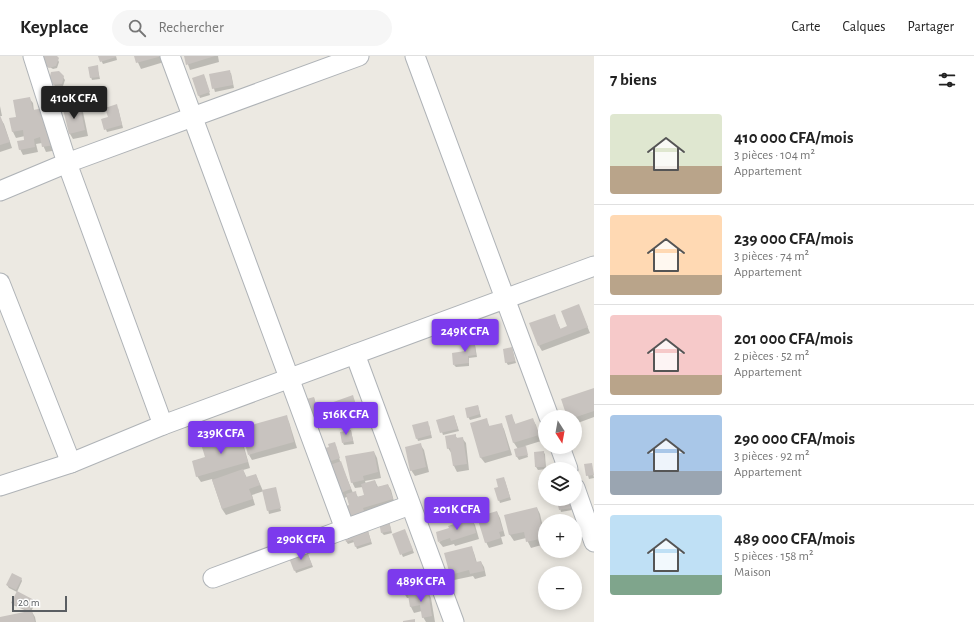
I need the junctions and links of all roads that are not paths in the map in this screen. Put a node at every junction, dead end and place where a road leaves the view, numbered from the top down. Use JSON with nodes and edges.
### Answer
{"nodes":[{"id":1,"x":33,"y":56,"type":"edge"},
{"id":2,"x":170,"y":56,"type":"edge"},
{"id":3,"x":359,"y":56,"type":"edge"},
{"id":4,"x":415,"y":56,"type":"edge"},
{"id":5,"x":193,"y":117,"type":"junction"},
{"id":6,"x":67,"y":163,"type":"junction"},
{"id":7,"x":0,"y":191,"type":"edge"},
{"id":8,"x":594,"y":266,"type":"edge"},
{"id":9,"x":0,"y":283,"type":"edge"},
{"id":10,"x":505,"y":299,"type":"junction"},
{"id":11,"x":355,"y":354,"type":"junction"},
{"id":12,"x":289,"y":378,"type":"junction"},
{"id":13,"x":546,"y":410,"type":"edge"},
{"id":14,"x":163,"y":425,"type":"junction"},
{"id":15,"x":71,"y":463,"type":"junction"},
{"id":16,"x":0,"y":486,"type":"edge"},
{"id":17,"x":410,"y":505,"type":"junction"},
{"id":18,"x":581,"y":506,"type":"edge"},
{"id":19,"x":345,"y":529,"type":"junction"},
{"id":20,"x":594,"y":542,"type":"edge"},
{"id":21,"x":213,"y":578,"type":"dead end"},
{"id":22,"x":454,"y":622,"type":"edge"}],
"edges":[{"from":1,"to":6,"type":"street"},
{"from":2,"to":5,"type":"street"},
{"from":3,"to":5,"type":"street"},
{"from":4,"to":10,"type":"street"},
{"from":5,"to":6,"type":"street"},
{"from":5,"to":12,"type":"street"},
{"from":6,"to":7,"type":"street"},
{"from":6,"to":14,"type":"street"},
{"from":8,"to":10,"type":"street"},
{"from":9,"to":15,"type":"street"},
{"from":10,"to":11,"type":"street"},
{"from":10,"to":13,"type":"street"},
{"from":11,"to":12,"type":"street"},
{"from":11,"to":17,"type":"street"},
{"from":12,"to":14,"type":"street"},
{"from":12,"to":19,"type":"street"},
{"from":14,"to":15,"type":"street"},
{"from":15,"to":16,"type":"street"},
{"from":17,"to":19,"type":"street"},
{"from":17,"to":22,"type":"street"},
{"from":18,"to":20,"type":"street"},
{"from":19,"to":21,"type":"street"}]}
